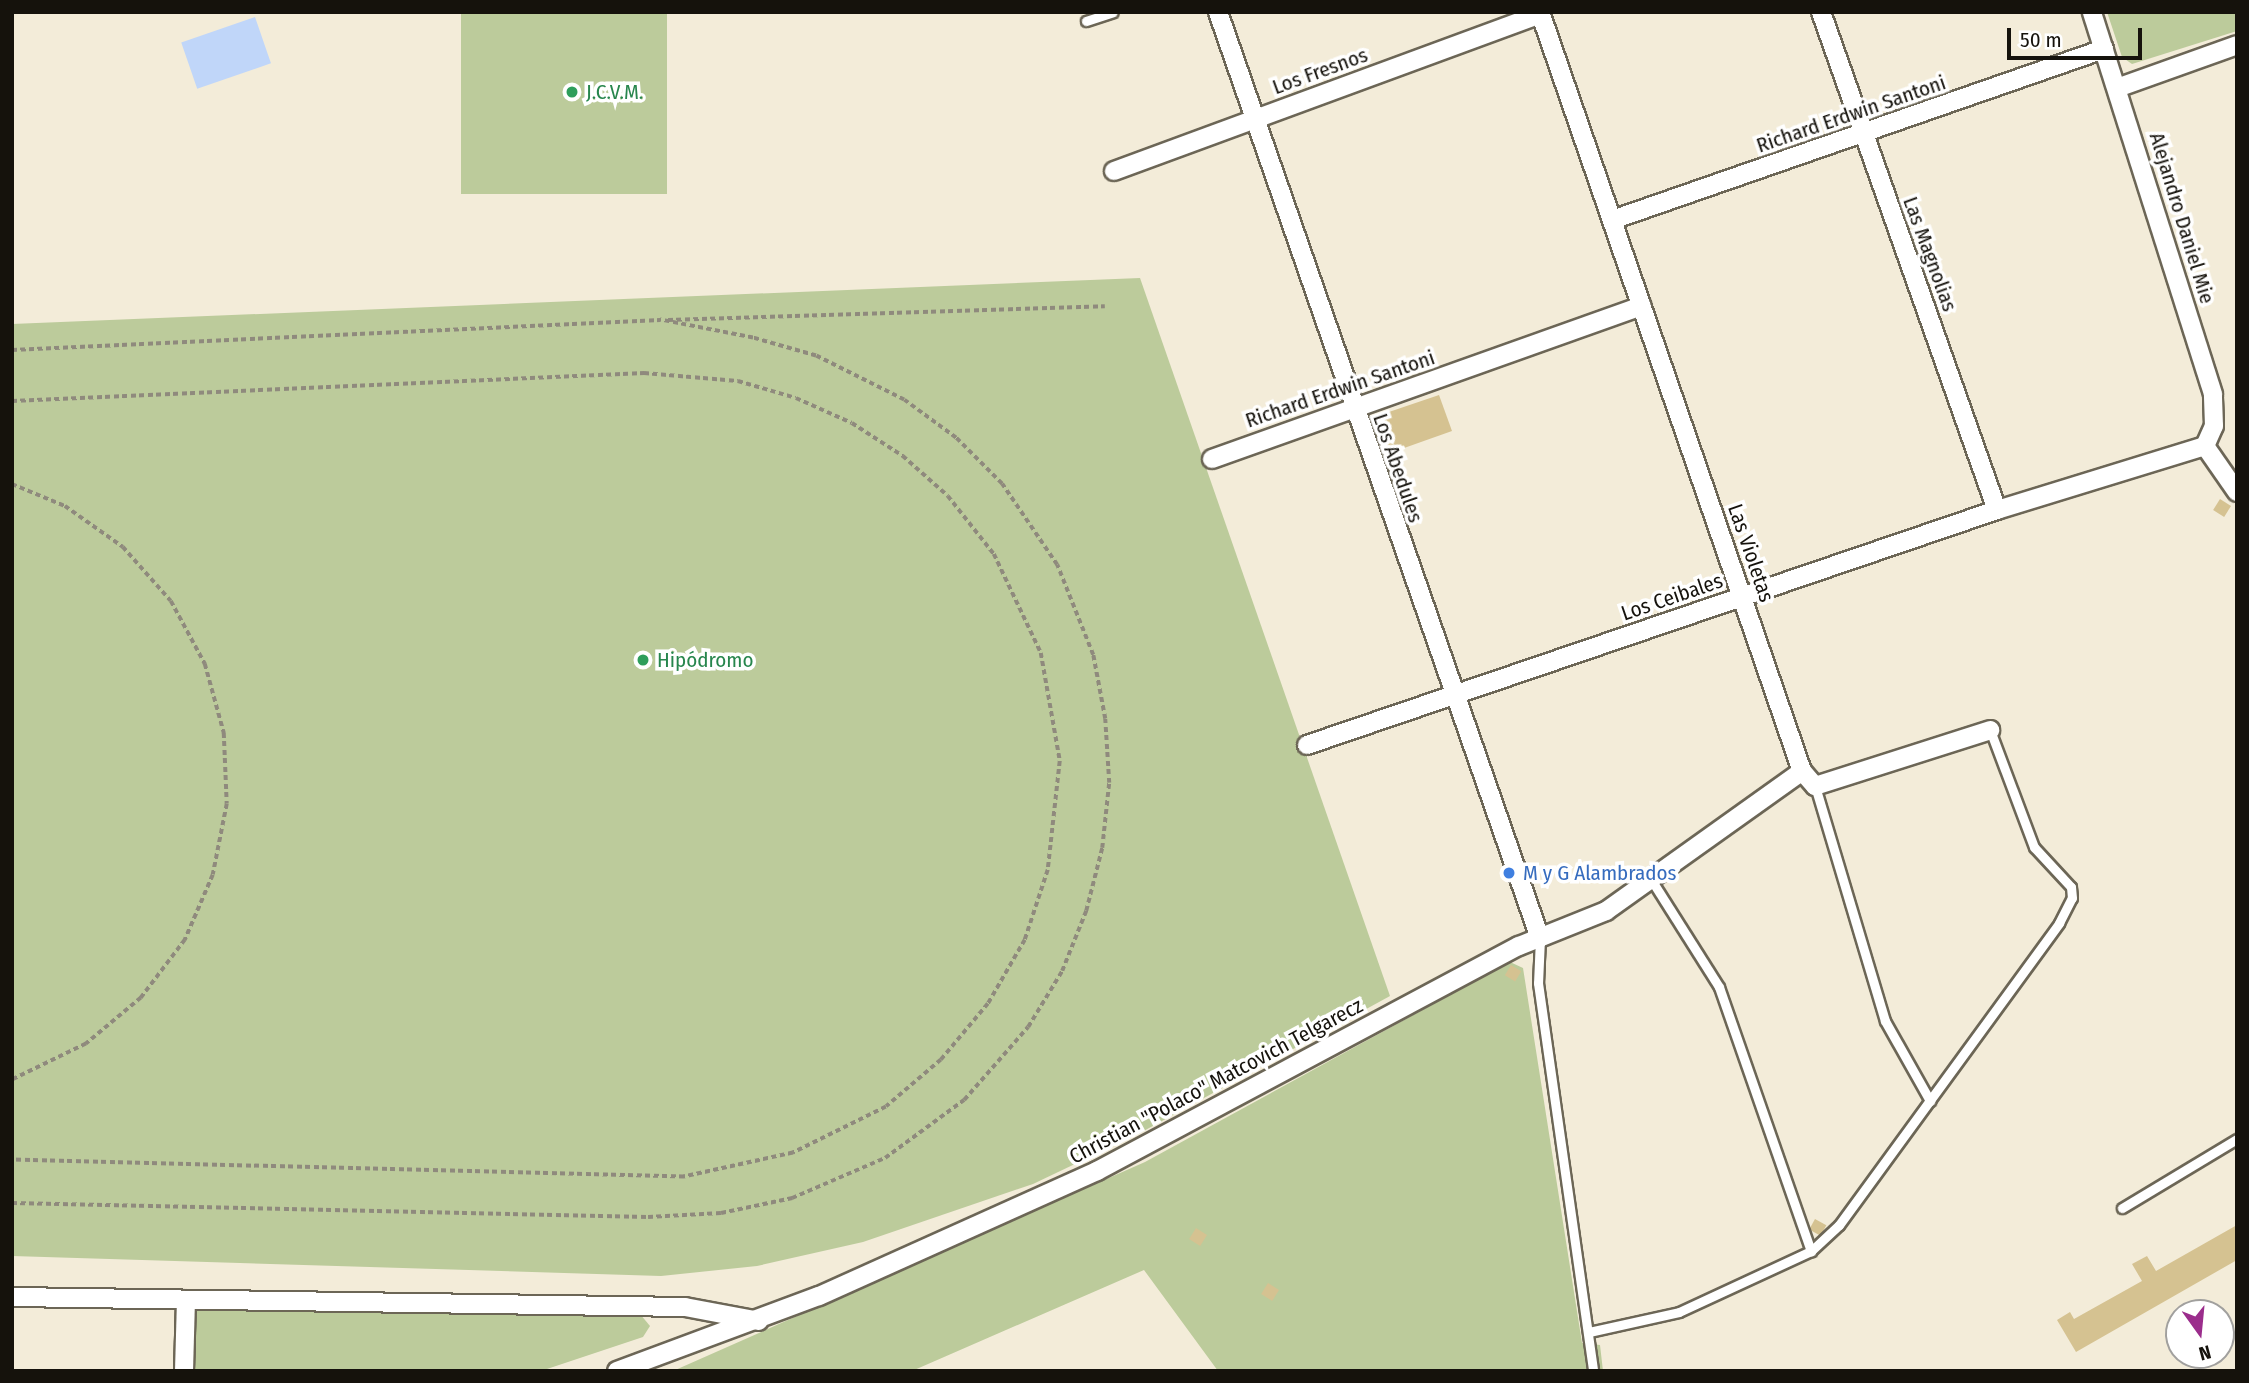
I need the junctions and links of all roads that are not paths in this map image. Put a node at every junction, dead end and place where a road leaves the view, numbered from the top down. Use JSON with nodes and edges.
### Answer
{"nodes":[{"id":1,"x":1113,"y":12,"type":"edge"},
{"id":2,"x":1218,"y":12,"type":"edge"},
{"id":3,"x":1821,"y":12,"type":"edge"},
{"id":4,"x":2092,"y":12,"type":"edge"},
{"id":5,"x":1541,"y":13,"type":"edge"},
{"id":6,"x":1086,"y":21,"type":"dead end"},
{"id":7,"x":2237,"y":46,"type":"edge"},
{"id":8,"x":2104,"y":49,"type":"junction"},
{"id":9,"x":2117,"y":88,"type":"junction"},
{"id":10,"x":1255,"y":119,"type":"junction"},
{"id":11,"x":1863,"y":135,"type":"junction"},
{"id":12,"x":1114,"y":171,"type":"dead end"},
{"id":13,"x":1612,"y":220,"type":"junction"},
{"id":14,"x":1642,"y":306,"type":"junction"},
{"id":15,"x":1354,"y":409,"type":"junction"},
{"id":16,"x":2207,"y":443,"type":"junction"},
{"id":17,"x":1212,"y":459,"type":"dead end"},
{"id":18,"x":2234,"y":482,"type":"edge"},
{"id":19,"x":1997,"y":510,"type":"junction"},
{"id":20,"x":1741,"y":596,"type":"junction"},
{"id":21,"x":1454,"y":696,"type":"junction"},
{"id":22,"x":1990,"y":730,"type":"joint"},
{"id":23,"x":1307,"y":745,"type":"dead end"},
{"id":24,"x":1802,"y":771,"type":"junction"},
{"id":25,"x":1815,"y":786,"type":"junction"},
{"id":26,"x":1652,"y":881,"type":"junction"},
{"id":27,"x":1540,"y":938,"type":"junction"},
{"id":28,"x":1930,"y":1101,"type":"junction"},
{"id":29,"x":2237,"y":1139,"type":"edge"},
{"id":30,"x":2122,"y":1208,"type":"dead end"},
{"id":31,"x":1811,"y":1251,"type":"junction"},
{"id":32,"x":12,"y":1297,"type":"edge"},
{"id":33,"x":186,"y":1300,"type":"junction"},
{"id":34,"x":759,"y":1321,"type":"junction"},
{"id":35,"x":1589,"y":1332,"type":"junction"},
{"id":36,"x":184,"y":1371,"type":"edge"},
{"id":37,"x":617,"y":1371,"type":"edge"},
{"id":38,"x":1593,"y":1371,"type":"edge"}],
"edges":[{"from":1,"to":6,"type":"lane"},
{"from":2,"to":10,"type":"street","name":"Los Abedules"},
{"from":3,"to":11,"type":"street","name":"Las Magnolias"},
{"from":4,"to":8,"type":"street","name":"Alejandro Daniel Mie"},
{"from":5,"to":10,"type":"street","name":"Los Fresnos"},
{"from":5,"to":13,"type":"street","name":"Las Violetas"},
{"from":7,"to":9,"type":"street"},
{"from":8,"to":9,"type":"street","name":"Alejandro Daniel Mie"},
{"from":8,"to":11,"type":"street","name":"Richard Erdwin Santoni"},
{"from":9,"to":16,"type":"street","name":"Alejandro Daniel Mie"},
{"from":10,"to":12,"type":"street","name":"Los Fresnos"},
{"from":10,"to":15,"type":"street","name":"Los Abedules"},
{"from":11,"to":13,"type":"street","name":"Richard Erdwin Santoni"},
{"from":11,"to":19,"type":"street","name":"Las Magnolias"},
{"from":13,"to":14,"type":"street","name":"Las Violetas"},
{"from":14,"to":15,"type":"street","name":"Richard Erdwin Santoni"},
{"from":14,"to":20,"type":"street","name":"Las Violetas"},
{"from":15,"to":17,"type":"street","name":"Richard Erdwin Santoni"},
{"from":15,"to":21,"type":"street","name":"Los Abedules"},
{"from":16,"to":18,"type":"street"},
{"from":16,"to":19,"type":"street","name":"Los Ceibales"},
{"from":19,"to":20,"type":"street","name":"Los Ceibales"},
{"from":20,"to":21,"type":"street","name":"Los Ceibales"},
{"from":20,"to":24,"type":"street","name":"Las Violetas"},
{"from":21,"to":23,"type":"street","name":"Los Ceibales"},
{"from":21,"to":27,"type":"street","name":"Los Abedules"},
{"from":22,"to":25,"type":"street"},
{"from":22,"to":28,"type":"lane"},
{"from":24,"to":25,"type":"street","name":"Las Violetas"},
{"from":24,"to":26,"type":"street","name":"Christian \"Polaco\" Matcovich Telgarecz"},
{"from":25,"to":28,"type":"lane","name":"Las Violetas"},
{"from":26,"to":27,"type":"street","name":"Christian \"Polaco\" Matcovich Telgarecz"},
{"from":26,"to":31,"type":"lane"},
{"from":27,"to":34,"type":"street","name":"Christian \"Polaco\" Matcovich Telgarecz"},
{"from":27,"to":35,"type":"lane"},
{"from":28,"to":31,"type":"lane"},
{"from":29,"to":30,"type":"lane"},
{"from":31,"to":35,"type":"lane"},
{"from":32,"to":33,"type":"street"},
{"from":33,"to":34,"type":"street"},
{"from":33,"to":36,"type":"street"},
{"from":34,"to":37,"type":"street","name":"Christian \"Polaco\" Matcovich Telgarecz"},
{"from":35,"to":38,"type":"lane"}]}
